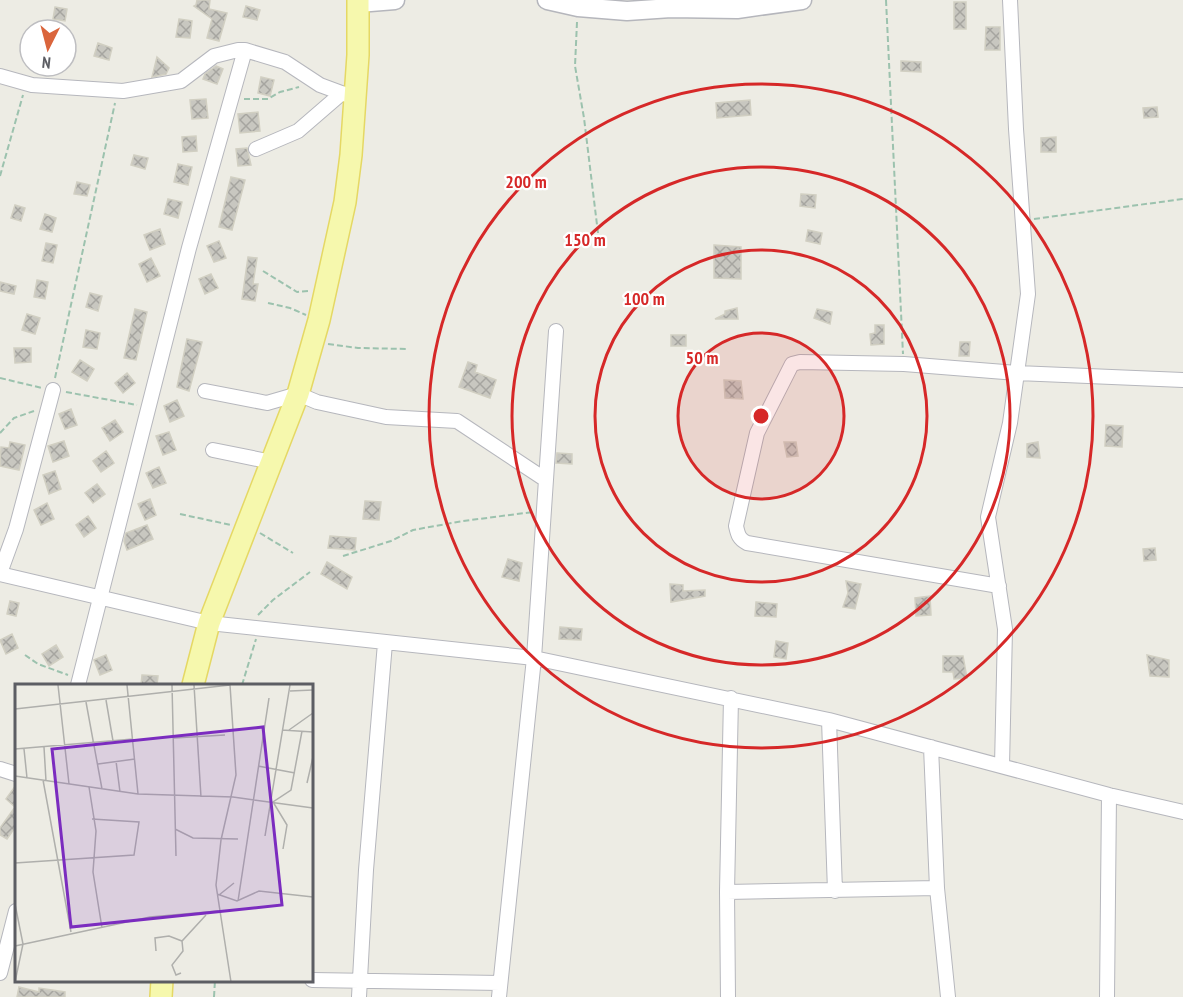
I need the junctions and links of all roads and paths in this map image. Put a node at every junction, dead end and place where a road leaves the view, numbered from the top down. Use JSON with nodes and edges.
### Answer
{"nodes":[{"id":1,"x":395,"y":0,"type":"edge"},
{"id":2,"x":547,"y":0,"type":"edge"},
{"id":3,"x":802,"y":0,"type":"edge"},
{"id":4,"x":886,"y":0,"type":"edge"},
{"id":5,"x":1010,"y":0,"type":"edge"},
{"id":6,"x":358,"y":1,"type":"edge"},
{"id":7,"x":578,"y":7,"type":"junction"},
{"id":8,"x":245,"y":50,"type":"junction"},
{"id":9,"x":0,"y":76,"type":"edge"},
{"id":10,"x":26,"y":84,"type":"junction"},
{"id":11,"x":320,"y":85,"type":"junction"},
{"id":12,"x":118,"y":91,"type":"junction"},
{"id":13,"x":348,"y":95,"type":"junction"},
{"id":14,"x":231,"y":100,"type":"junction"},
{"id":15,"x":256,"y":149,"type":"dead end"},
{"id":16,"x":0,"y":176,"type":"edge"},
{"id":17,"x":1183,"y":199,"type":"edge"},
{"id":18,"x":1022,"y":221,"type":"junction"},
{"id":19,"x":598,"y":232,"type":"dead end"},
{"id":20,"x":263,"y":271,"type":"dead end"},
{"id":21,"x":326,"y":291,"type":"junction"},
{"id":22,"x":268,"y":303,"type":"dead end"},
{"id":23,"x":319,"y":320,"type":"junction"},
{"id":24,"x":556,"y":331,"type":"dead end"},
{"id":25,"x":313,"y":343,"type":"junction"},
{"id":26,"x":407,"y":349,"type":"dead end"},
{"id":27,"x":904,"y":364,"type":"junction"},
{"id":28,"x":1017,"y":373,"type":"junction"},
{"id":29,"x":0,"y":378,"type":"edge"},
{"id":30,"x":1183,"y":380,"type":"edge"},
{"id":31,"x":53,"y":390,"type":"junction"},
{"id":32,"x":205,"y":391,"type":"dead end"},
{"id":33,"x":298,"y":394,"type":"junction"},
{"id":34,"x":48,"y":406,"type":"junction"},
{"id":35,"x":148,"y":407,"type":"junction"},
{"id":36,"x":0,"y":433,"type":"edge"},
{"id":37,"x":213,"y":450,"type":"dead end"},
{"id":38,"x":272,"y":462,"type":"junction"},
{"id":39,"x":546,"y":480,"type":"junction"},
{"id":40,"x":544,"y":510,"type":"junction"},
{"id":41,"x":343,"y":556,"type":"dead end"},
{"id":42,"x":310,"y":572,"type":"dead end"},
{"id":43,"x":0,"y":574,"type":"edge"},
{"id":44,"x":999,"y":586,"type":"junction"},
{"id":45,"x":101,"y":597,"type":"junction"},
{"id":46,"x":209,"y":623,"type":"junction"},
{"id":47,"x":252,"y":629,"type":"junction"},
{"id":48,"x":384,"y":643,"type":"junction"},
{"id":49,"x":25,"y":655,"type":"dead end"},
{"id":50,"x":534,"y":658,"type":"junction"},
{"id":51,"x":78,"y":682,"type":"edge"},
{"id":52,"x":193,"y":684,"type":"edge"},
{"id":53,"x":242,"y":684,"type":"edge"},
{"id":54,"x":731,"y":698,"type":"junction"},
{"id":55,"x":829,"y":720,"type":"junction"},
{"id":56,"x":931,"y":747,"type":"junction"},
{"id":57,"x":1002,"y":766,"type":"junction"},
{"id":58,"x":0,"y":769,"type":"edge"},
{"id":59,"x":15,"y":774,"type":"edge"},
{"id":60,"x":1109,"y":795,"type":"junction"},
{"id":61,"x":1183,"y":812,"type":"edge"},
{"id":62,"x":937,"y":888,"type":"junction"},
{"id":63,"x":834,"y":891,"type":"junction"},
{"id":64,"x":727,"y":892,"type":"junction"},
{"id":65,"x":15,"y":915,"type":"edge"},
{"id":66,"x":0,"y":973,"type":"edge"},
{"id":67,"x":314,"y":980,"type":"edge"},
{"id":68,"x":162,"y":982,"type":"edge"},
{"id":69,"x":215,"y":982,"type":"edge"},
{"id":70,"x":359,"y":982,"type":"junction"},
{"id":71,"x":500,"y":990,"type":"edge"},
{"id":72,"x":161,"y":997,"type":"edge"},
{"id":73,"x":214,"y":997,"type":"edge"},
{"id":74,"x":359,"y":997,"type":"edge"},
{"id":75,"x":728,"y":997,"type":"edge"},
{"id":76,"x":948,"y":997,"type":"edge"},
{"id":77,"x":1107,"y":997,"type":"edge"}],
"edges":[{"from":1,"to":6,"type":"street"},
{"from":2,"to":7,"type":"street"},
{"from":3,"to":7,"type":"street"},
{"from":4,"to":27,"type":"path"},
{"from":5,"to":18,"type":"street"},
{"from":6,"to":13,"type":"main road"},
{"from":7,"to":19,"type":"path"},
{"from":8,"to":11,"type":"street"},
{"from":8,"to":12,"type":"street"},
{"from":8,"to":14,"type":"street"},
{"from":9,"to":10,"type":"street"},
{"from":10,"to":12,"type":"street"},
{"from":10,"to":16,"type":"path"},
{"from":11,"to":13,"type":"street"},
{"from":11,"to":14,"type":"path"},
{"from":12,"to":31,"type":"path"},
{"from":13,"to":15,"type":"street"},
{"from":13,"to":21,"type":"main road"},
{"from":14,"to":35,"type":"street"},
{"from":17,"to":18,"type":"path"},
{"from":18,"to":28,"type":"street"},
{"from":20,"to":21,"type":"path"},
{"from":21,"to":23,"type":"main road"},
{"from":22,"to":23,"type":"path"},
{"from":23,"to":25,"type":"main road"},
{"from":24,"to":39,"type":"street"},
{"from":25,"to":26,"type":"path"},
{"from":25,"to":33,"type":"main road"},
{"from":27,"to":28,"type":"street"},
{"from":27,"to":44,"type":"street"},
{"from":28,"to":30,"type":"street"},
{"from":28,"to":44,"type":"street"},
{"from":29,"to":31,"type":"path"},
{"from":31,"to":34,"type":"street"},
{"from":31,"to":35,"type":"path"},
{"from":32,"to":33,"type":"street"},
{"from":33,"to":38,"type":"main road"},
{"from":33,"to":39,"type":"street"},
{"from":34,"to":36,"type":"path"},
{"from":34,"to":43,"type":"street"},
{"from":35,"to":45,"type":"street"},
{"from":37,"to":38,"type":"street"},
{"from":38,"to":46,"type":"main road"},
{"from":39,"to":40,"type":"street"},
{"from":40,"to":41,"type":"path"},
{"from":40,"to":50,"type":"street"},
{"from":42,"to":47,"type":"path"},
{"from":43,"to":45,"type":"street"},
{"from":44,"to":57,"type":"street"},
{"from":45,"to":46,"type":"street"},
{"from":45,"to":51,"type":"street"},
{"from":46,"to":47,"type":"street"},
{"from":46,"to":52,"type":"main road"},
{"from":47,"to":48,"type":"street"},
{"from":47,"to":53,"type":"path"},
{"from":48,"to":50,"type":"street"},
{"from":48,"to":70,"type":"street"},
{"from":49,"to":51,"type":"path"},
{"from":50,"to":54,"type":"street"},
{"from":50,"to":71,"type":"street"},
{"from":54,"to":55,"type":"street"},
{"from":54,"to":64,"type":"street"},
{"from":55,"to":56,"type":"street"},
{"from":55,"to":63,"type":"street"},
{"from":56,"to":57,"type":"street"},
{"from":56,"to":62,"type":"street"},
{"from":57,"to":60,"type":"street"},
{"from":58,"to":59,"type":"street"},
{"from":60,"to":61,"type":"street"},
{"from":60,"to":77,"type":"street"},
{"from":62,"to":63,"type":"street"},
{"from":62,"to":76,"type":"street"},
{"from":63,"to":64,"type":"street"},
{"from":64,"to":75,"type":"street"},
{"from":65,"to":66,"type":"street"},
{"from":67,"to":70,"type":"street"},
{"from":68,"to":72,"type":"main road"},
{"from":69,"to":73,"type":"path"},
{"from":70,"to":71,"type":"street"},
{"from":70,"to":74,"type":"street"}]}
